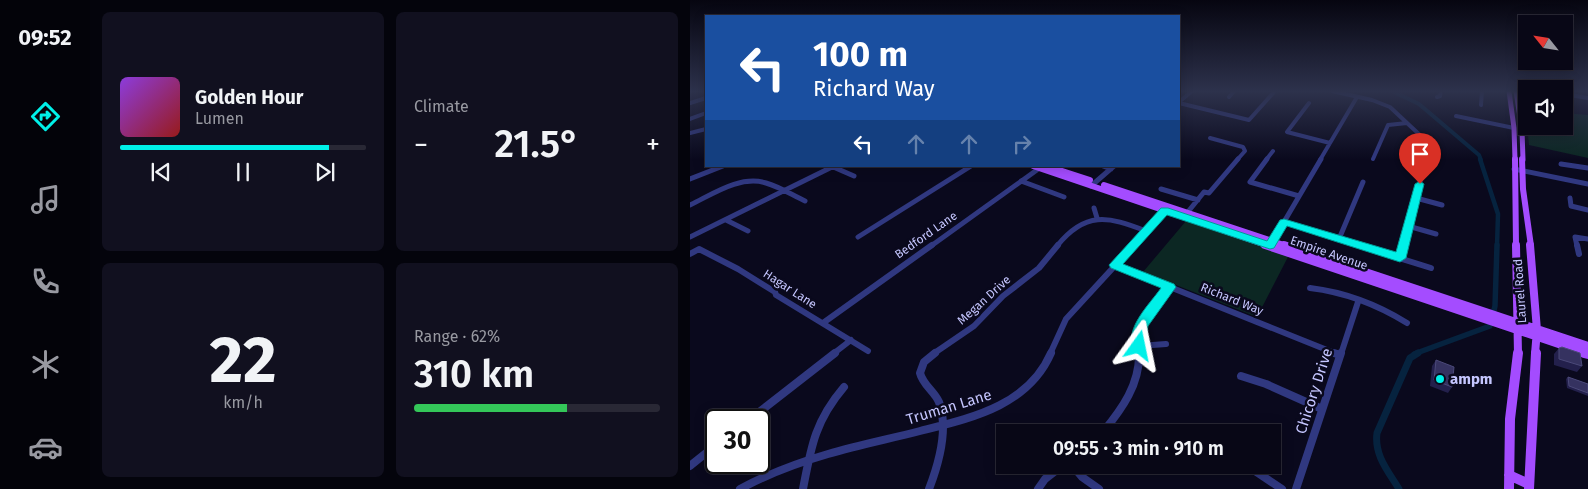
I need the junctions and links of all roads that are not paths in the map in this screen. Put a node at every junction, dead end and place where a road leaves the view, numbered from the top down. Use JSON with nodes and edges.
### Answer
{"nodes":[{"id":1,"x":704,"y":114,"type":"edge"},
{"id":2,"x":1224,"y":114,"type":"edge"},
{"id":3,"x":1255,"y":114,"type":"edge"},
{"id":4,"x":1301,"y":114,"type":"edge"},
{"id":5,"x":1347,"y":114,"type":"edge"},
{"id":6,"x":1397,"y":114,"type":"edge"},
{"id":7,"x":1511,"y":114,"type":"edge"},
{"id":8,"x":1518,"y":114,"type":"edge"},
{"id":9,"x":1456,"y":116,"type":"dead end"},
{"id":10,"x":690,"y":119,"type":"edge"},
{"id":11,"x":1407,"y":123,"type":"junction"},
{"id":12,"x":1514,"y":128,"type":"junction"},
{"id":13,"x":705,"y":129,"type":"edge"},
{"id":14,"x":690,"y":133,"type":"edge"},
{"id":15,"x":1210,"y":138,"type":"dead end"},
{"id":16,"x":1330,"y":143,"type":"junction"},
{"id":17,"x":1274,"y":151,"type":"dead end"},
{"id":18,"x":1373,"y":159,"type":"dead end"},
{"id":19,"x":1561,"y":164,"type":"dead end"},
{"id":20,"x":720,"y":167,"type":"edge"},
{"id":21,"x":831,"y":167,"type":"edge"},
{"id":22,"x":835,"y":167,"type":"edge"},
{"id":23,"x":969,"y":167,"type":"edge"},
{"id":24,"x":1038,"y":167,"type":"edge"},
{"id":25,"x":1050,"y":167,"type":"edge"},
{"id":26,"x":1113,"y":168,"type":"edge"},
{"id":27,"x":1514,"y":168,"type":"junction"},
{"id":28,"x":1588,"y":168,"type":"edge"},
{"id":29,"x":1523,"y":171,"type":"junction"},
{"id":30,"x":854,"y":176,"type":"dead end"},
{"id":31,"x":691,"y":177,"type":"edge"},
{"id":32,"x":1021,"y":181,"type":"junction"},
{"id":33,"x":1363,"y":182,"type":"dead end"},
{"id":34,"x":1093,"y":184,"type":"junction"},
{"id":35,"x":1588,"y":185,"type":"edge"},
{"id":36,"x":1161,"y":189,"type":"dead end"},
{"id":37,"x":783,"y":191,"type":"junction"},
{"id":38,"x":1299,"y":196,"type":"junction"},
{"id":39,"x":1064,"y":198,"type":"dead end"},
{"id":40,"x":1416,"y":198,"type":"junction"},
{"id":41,"x":1570,"y":198,"type":"dead end"},
{"id":42,"x":1198,"y":200,"type":"junction"},
{"id":43,"x":805,"y":202,"type":"dead end"},
{"id":44,"x":690,"y":205,"type":"edge"},
{"id":45,"x":1442,"y":205,"type":"dead end"},
{"id":46,"x":1094,"y":208,"type":"dead end"},
{"id":47,"x":1167,"y":208,"type":"junction"},
{"id":48,"x":1588,"y":210,"type":"edge"},
{"id":49,"x":1187,"y":213,"type":"junction"},
{"id":50,"x":1097,"y":218,"type":"junction"},
{"id":51,"x":726,"y":220,"type":"junction"},
{"id":52,"x":1284,"y":222,"type":"junction"},
{"id":53,"x":1408,"y":226,"type":"junction"},
{"id":54,"x":1146,"y":231,"type":"junction"},
{"id":55,"x":748,"y":232,"type":"dead end"},
{"id":56,"x":1436,"y":234,"type":"dead end"},
{"id":57,"x":858,"y":237,"type":"dead end"},
{"id":58,"x":690,"y":238,"type":"edge"},
{"id":59,"x":1339,"y":239,"type":"junction"},
{"id":60,"x":1588,"y":239,"type":"edge"},
{"id":61,"x":1271,"y":243,"type":"junction"},
{"id":62,"x":690,"y":254,"type":"edge"},
{"id":63,"x":1579,"y":254,"type":"dead end"},
{"id":64,"x":1400,"y":258,"type":"junction"},
{"id":65,"x":1115,"y":265,"type":"junction"},
{"id":66,"x":1431,"y":268,"type":"dead end"},
{"id":67,"x":1170,"y":287,"type":"junction"},
{"id":68,"x":1310,"y":288,"type":"dead end"},
{"id":69,"x":1358,"y":302,"type":"junction"},
{"id":70,"x":823,"y":323,"type":"junction"},
{"id":71,"x":1407,"y":323,"type":"dead end"},
{"id":72,"x":1518,"y":327,"type":"junction"},
{"id":73,"x":1537,"y":333,"type":"junction"},
{"id":74,"x":851,"y":340,"type":"junction"},
{"id":75,"x":1166,"y":344,"type":"dead end"},
{"id":76,"x":1139,"y":346,"type":"junction"},
{"id":77,"x":1588,"y":346,"type":"edge"},
{"id":78,"x":868,"y":351,"type":"dead end"},
{"id":79,"x":1588,"y":354,"type":"edge"},
{"id":80,"x":1340,"y":355,"type":"junction"},
{"id":81,"x":1241,"y":376,"type":"dead end"},
{"id":82,"x":844,"y":387,"type":"dead end"},
{"id":83,"x":762,"y":409,"type":"edge"},
{"id":84,"x":1322,"y":409,"type":"junction"},
{"id":85,"x":1109,"y":424,"type":"edge"},
{"id":86,"x":941,"y":426,"type":"junction"},
{"id":87,"x":705,"y":454,"type":"edge"},
{"id":88,"x":808,"y":460,"type":"junction"},
{"id":89,"x":690,"y":466,"type":"edge"},
{"id":90,"x":1051,"y":474,"type":"edge"},
{"id":91,"x":1080,"y":474,"type":"edge"},
{"id":92,"x":1260,"y":474,"type":"edge"},
{"id":93,"x":1509,"y":475,"type":"junction"},
{"id":94,"x":1530,"y":486,"type":"edge"},
{"id":95,"x":740,"y":489,"type":"edge"},
{"id":96,"x":803,"y":489,"type":"edge"},
{"id":97,"x":930,"y":489,"type":"edge"},
{"id":98,"x":1038,"y":489,"type":"edge"},
{"id":99,"x":1099,"y":489,"type":"edge"},
{"id":100,"x":1282,"y":489,"type":"edge"},
{"id":101,"x":1296,"y":489,"type":"edge"},
{"id":102,"x":1509,"y":489,"type":"edge"}],
"edges":[{"from":1,"to":10,"type":"street"},
{"from":2,"to":3,"type":"street"},
{"from":4,"to":16,"type":"street"},
{"from":5,"to":16,"type":"street"},
{"from":6,"to":11,"type":"street"},
{"from":7,"to":12,"type":"main road","name":"Laurel Road"},
{"from":8,"to":29,"type":"main road","name":"Laurel Road"},
{"from":9,"to":12,"type":"street"},
{"from":11,"to":18,"type":"street"},
{"from":11,"to":40,"type":"street"},
{"from":12,"to":27,"type":"main road","name":"Laurel Road"},
{"from":13,"to":14,"type":"street"},
{"from":15,"to":42,"type":"street"},
{"from":16,"to":38,"type":"street"},
{"from":17,"to":38,"type":"street"},
{"from":19,"to":28,"type":"street"},
{"from":20,"to":31,"type":"street"},
{"from":21,"to":37,"type":"street"},
{"from":22,"to":30,"type":"street"},
{"from":23,"to":57,"type":"street"},
{"from":24,"to":32,"type":"street","name":"Bedford Lane"},
{"from":24,"to":34,"type":"main road","name":"Empire Avenue"},
{"from":25,"to":34,"type":"main road","name":"Empire Avenue"},
{"from":26,"to":34,"type":"street"},
{"from":27,"to":29,"type":"street"},
{"from":27,"to":72,"type":"main road","name":"Laurel Road"},
{"from":29,"to":35,"type":"street"},
{"from":29,"to":73,"type":"main road","name":"Laurel Road"},
{"from":32,"to":39,"type":"street"},
{"from":32,"to":70,"type":"street","name":"Bedford Lane"},
{"from":33,"to":59,"type":"street"},
{"from":34,"to":47,"type":"main road","name":"Empire Avenue"},
{"from":36,"to":42,"type":"street"},
{"from":37,"to":43,"type":"street"},
{"from":37,"to":44,"type":"street"},
{"from":37,"to":51,"type":"street"},
{"from":38,"to":52,"type":"street"},
{"from":40,"to":45,"type":"street"},
{"from":40,"to":53,"type":"street"},
{"from":41,"to":48,"type":"street"},
{"from":42,"to":49,"type":"street"},
{"from":46,"to":50,"type":"street"},
{"from":47,"to":49,"type":"main road","name":"Empire Avenue"},
{"from":47,"to":54,"type":"street","name":"Truman Lane"},
{"from":47,"to":61,"type":"main road","name":"Empire Avenue"},
{"from":49,"to":61,"type":"main road","name":"Empire Avenue"},
{"from":50,"to":54,"type":"street"},
{"from":50,"to":86,"type":"street","name":"Megan Drive"},
{"from":51,"to":55,"type":"street"},
{"from":51,"to":58,"type":"street"},
{"from":52,"to":59,"type":"street"},
{"from":52,"to":61,"type":"street"},
{"from":53,"to":56,"type":"street"},
{"from":53,"to":64,"type":"street"},
{"from":54,"to":65,"type":"street","name":"Truman Lane"},
{"from":59,"to":64,"type":"street"},
{"from":60,"to":63,"type":"street"},
{"from":61,"to":72,"type":"main road","name":"Empire Avenue"},
{"from":62,"to":70,"type":"street","name":"Hagar Lane"},
{"from":64,"to":66,"type":"street"},
{"from":65,"to":67,"type":"street","name":"Richard Way"},
{"from":65,"to":86,"type":"street","name":"Truman Lane"},
{"from":67,"to":76,"type":"street"},
{"from":67,"to":80,"type":"street","name":"Richard Way"},
{"from":68,"to":69,"type":"street"},
{"from":69,"to":71,"type":"street"},
{"from":69,"to":80,"type":"street","name":"Chicory Drive"},
{"from":70,"to":74,"type":"street","name":"Hagar Lane"},
{"from":72,"to":73,"type":"main road","name":"Empire Avenue"},
{"from":72,"to":93,"type":"main road","name":"Laurel Road"},
{"from":73,"to":77,"type":"main road","name":"Empire Avenue"},
{"from":73,"to":79,"type":"main road","name":"Empire Avenue"},
{"from":73,"to":94,"type":"main road","name":"Laurel Road"},
{"from":74,"to":78,"type":"street","name":"Hagar Lane"},
{"from":74,"to":83,"type":"street"},
{"from":75,"to":76,"type":"street"},
{"from":76,"to":85,"type":"street"},
{"from":80,"to":84,"type":"street","name":"Chicory Drive"},
{"from":81,"to":84,"type":"street"},
{"from":82,"to":88,"type":"street"},
{"from":84,"to":101,"type":"street","name":"Chicory Drive"},
{"from":86,"to":88,"type":"street","name":"Truman Lane"},
{"from":86,"to":97,"type":"street","name":"Megan Drive"},
{"from":87,"to":89,"type":"street"},
{"from":88,"to":95,"type":"street","name":"Truman Lane"},
{"from":88,"to":96,"type":"street"},
{"from":90,"to":98,"type":"street"},
{"from":91,"to":99,"type":"street"},
{"from":92,"to":100,"type":"street"},
{"from":93,"to":94,"type":"main road"},
{"from":93,"to":102,"type":"main road","name":"Laurel Road"}]}
